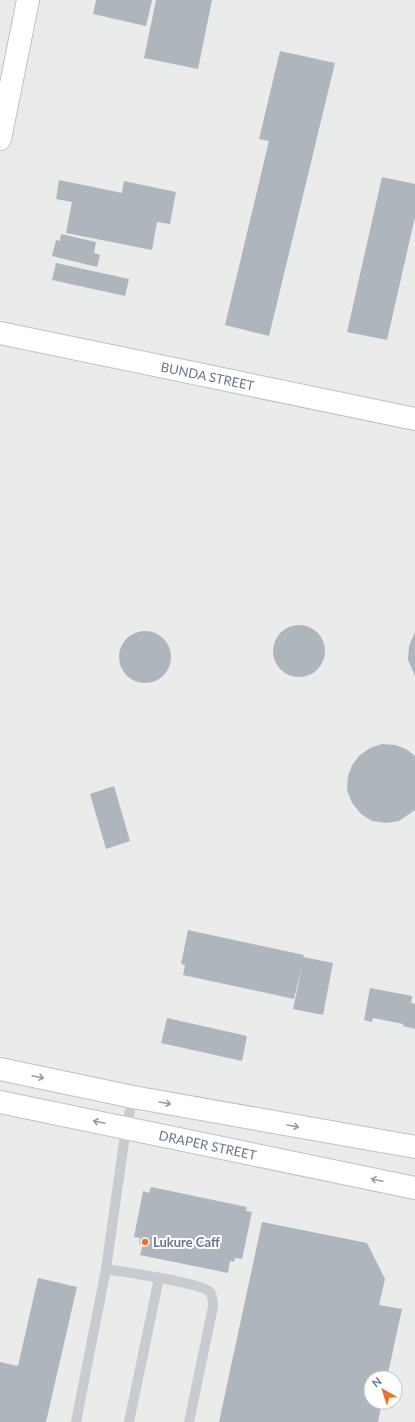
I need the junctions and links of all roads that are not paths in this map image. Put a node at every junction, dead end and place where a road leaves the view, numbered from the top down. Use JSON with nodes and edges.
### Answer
{"nodes":[{"id":1,"x":28,"y":0,"type":"edge"},
{"id":2,"x":0,"y":139,"type":"edge"},
{"id":3,"x":0,"y":333,"type":"edge"},
{"id":4,"x":415,"y":419,"type":"edge"},
{"id":5,"x":0,"y":1069,"type":"edge"},
{"id":6,"x":133,"y":1097,"type":"junction"},
{"id":7,"x":0,"y":1102,"type":"edge"},
{"id":8,"x":126,"y":1128,"type":"junction"},
{"id":9,"x":415,"y":1147,"type":"edge"},
{"id":10,"x":415,"y":1188,"type":"edge"},
{"id":11,"x":106,"y":1269,"type":"junction"},
{"id":12,"x":159,"y":1278,"type":"junction"},
{"id":13,"x":76,"y":1422,"type":"edge"},
{"id":14,"x":129,"y":1422,"type":"edge"},
{"id":15,"x":189,"y":1422,"type":"edge"}],
"edges":[{"from":1,"to":2,"type":"main road"},
{"from":3,"to":4,"type":"main road","name":"BUNDA STREET"},
{"from":5,"to":6,"type":"main road","one_way":true},
{"from":6,"to":8,"type":"lane"},
{"from":6,"to":9,"type":"main road","one_way":true},
{"from":8,"to":7,"type":"main road","name":"DRAPER STREET","one_way":true},
{"from":10,"to":8,"type":"main road","name":"DRAPER STREET","one_way":true},
{"from":8,"to":11,"type":"lane"},
{"from":11,"to":12,"type":"lane"},
{"from":11,"to":13,"type":"lane"},
{"from":12,"to":14,"type":"lane"},
{"from":12,"to":15,"type":"lane"}]}
